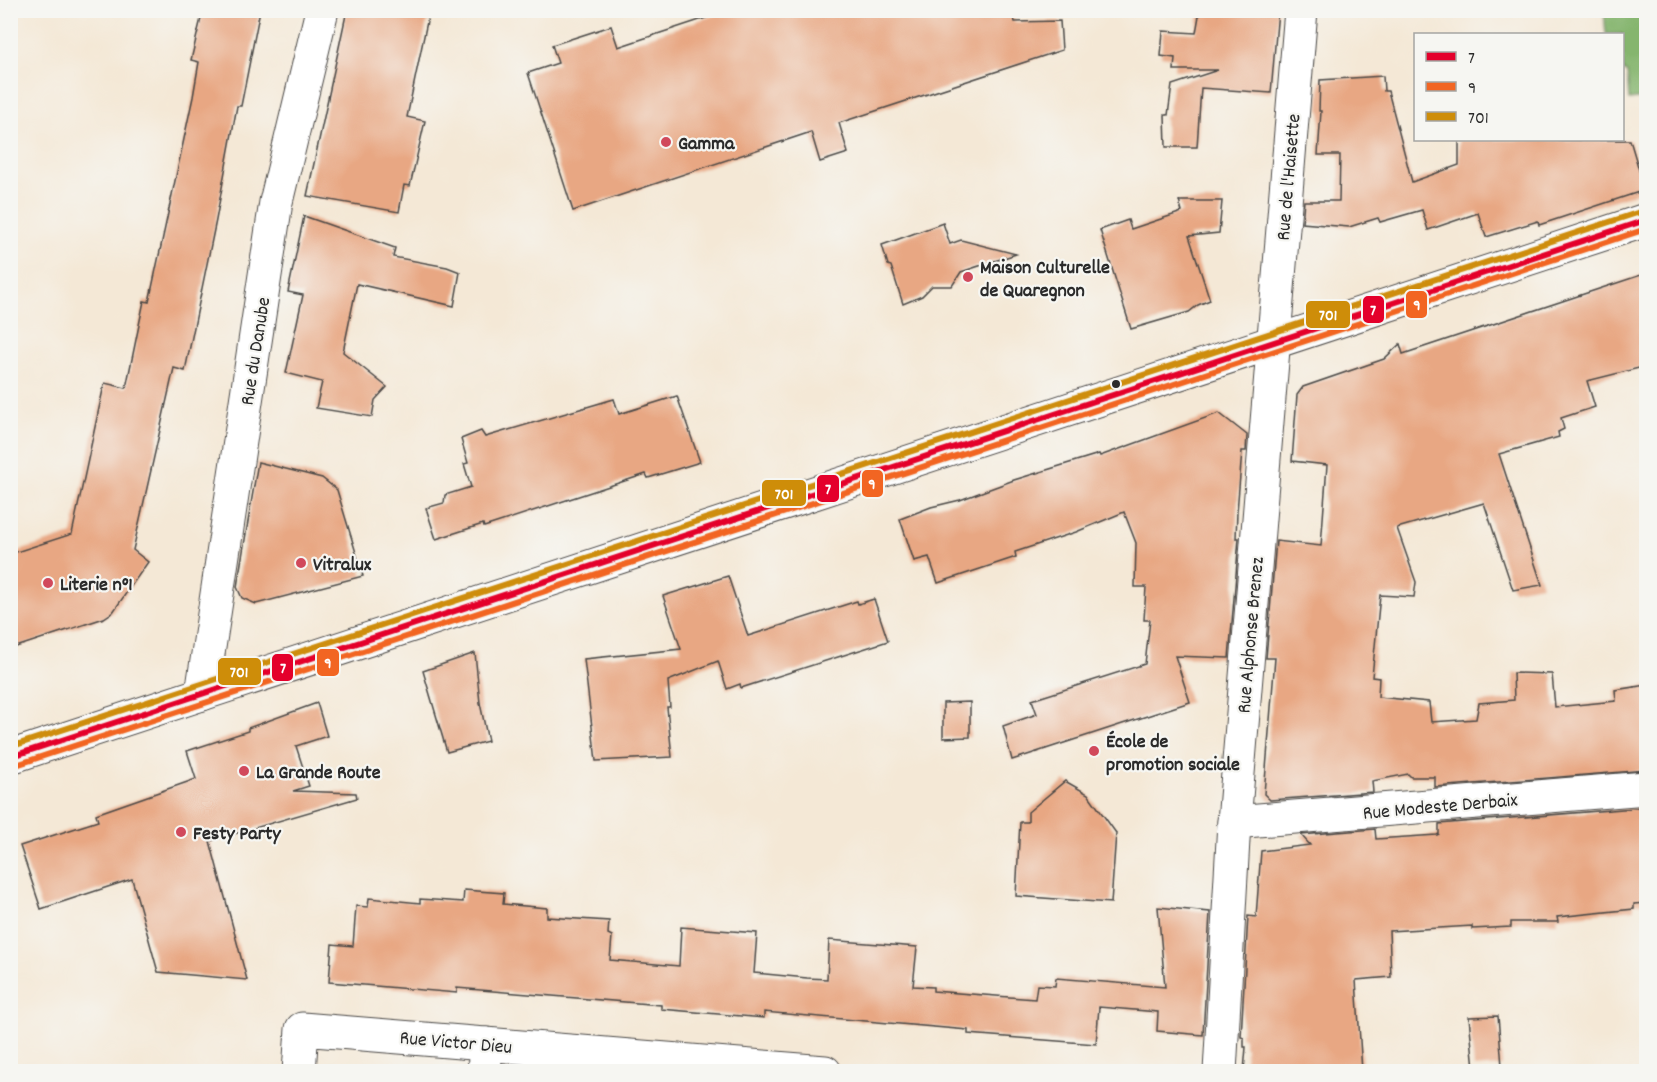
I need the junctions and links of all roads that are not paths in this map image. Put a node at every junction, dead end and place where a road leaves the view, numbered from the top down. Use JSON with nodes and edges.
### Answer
{"nodes":[{"id":1,"x":322,"y":10,"type":"edge"},
{"id":2,"x":1301,"y":10,"type":"edge"},
{"id":3,"x":1647,"y":220,"type":"edge"},
{"id":4,"x":1274,"y":343,"type":"junction"},
{"id":5,"x":202,"y":694,"type":"junction"},
{"id":6,"x":10,"y":757,"type":"edge"},
{"id":7,"x":1647,"y":788,"type":"edge"},
{"id":8,"x":1234,"y":822,"type":"junction"},
{"id":9,"x":485,"y":1058,"type":"edge"},
{"id":10,"x":664,"y":1065,"type":"edge"},
{"id":11,"x":299,"y":1071,"type":"edge"},
{"id":12,"x":825,"y":1071,"type":"edge"},
{"id":13,"x":1221,"y":1071,"type":"edge"}],
"edges":[{"from":1,"to":5,"type":"street","name":"Rue du Danube"},
{"from":2,"to":4,"type":"street","name":"Rue de l'Haisette"},
{"from":3,"to":4,"type":"street"},
{"from":4,"to":5,"type":"street"},
{"from":4,"to":8,"type":"street","name":"Rue Alphonse Brenez"},
{"from":5,"to":6,"type":"street"},
{"from":7,"to":8,"type":"street","name":"Rue Modeste Derbaix"},
{"from":8,"to":13,"type":"street","name":"Rue Alphonse Brenez"},
{"from":9,"to":10,"type":"street","name":"Rue Victor Dieu"},
{"from":9,"to":11,"type":"street","name":"Rue Victor Dieu"},
{"from":10,"to":12,"type":"street","name":"Rue Victor Dieu"}]}
